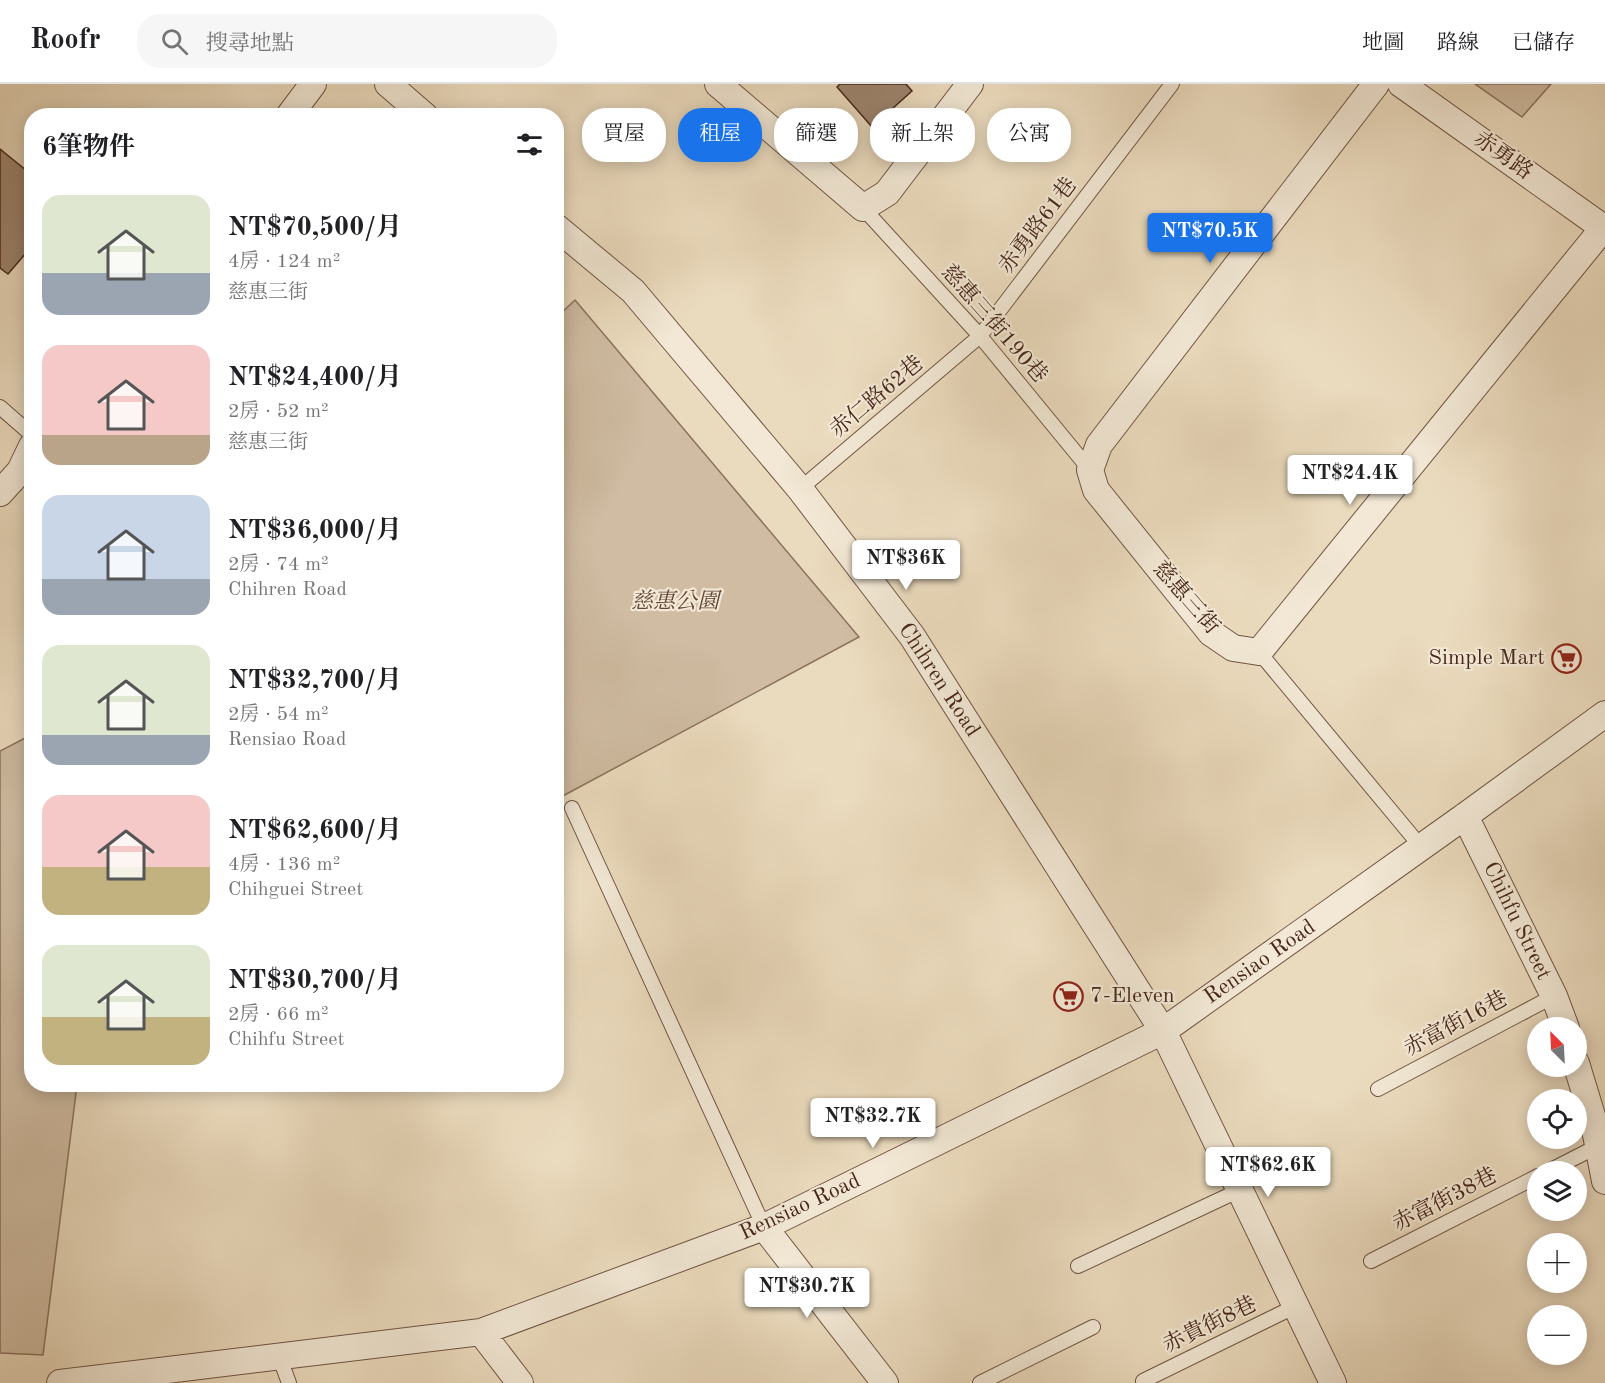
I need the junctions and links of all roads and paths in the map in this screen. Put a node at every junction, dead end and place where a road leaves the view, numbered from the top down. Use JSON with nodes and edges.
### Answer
{"nodes":[{"id":1,"x":313,"y":84,"type":"edge"},
{"id":2,"x":388,"y":84,"type":"edge"},
{"id":3,"x":718,"y":84,"type":"edge"},
{"id":4,"x":970,"y":84,"type":"edge"},
{"id":5,"x":1172,"y":84,"type":"edge"},
{"id":6,"x":1376,"y":84,"type":"edge"},
{"id":7,"x":1401,"y":84,"type":"edge"},
{"id":8,"x":295,"y":108,"type":"edge"},
{"id":9,"x":416,"y":108,"type":"edge"},
{"id":10,"x":863,"y":208,"type":"junction"},
{"id":11,"x":1605,"y":228,"type":"edge"},
{"id":12,"x":564,"y":233,"type":"edge"},
{"id":13,"x":980,"y":336,"type":"junction"},
{"id":14,"x":0,"y":407,"type":"edge"},
{"id":15,"x":24,"y":428,"type":"edge"},
{"id":16,"x":24,"y":463,"type":"edge"},
{"id":17,"x":1090,"y":470,"type":"junction"},
{"id":18,"x":800,"y":489,"type":"junction"},
{"id":19,"x":0,"y":493,"type":"edge"},
{"id":20,"x":1259,"y":652,"type":"junction"},
{"id":21,"x":1604,"y":716,"type":"edge"},
{"id":22,"x":572,"y":808,"type":"dead end"},
{"id":23,"x":1465,"y":816,"type":"junction"},
{"id":24,"x":1422,"y":848,"type":"junction"},
{"id":25,"x":1554,"y":996,"type":"junction"},
{"id":26,"x":1562,"y":1017,"type":"edge"},
{"id":27,"x":1163,"y":1031,"type":"junction"},
{"id":28,"x":1580,"y":1077,"type":"edge"},
{"id":29,"x":1378,"y":1089,"type":"dead end"},
{"id":30,"x":1598,"y":1146,"type":"junction"},
{"id":31,"x":1569,"y":1161,"type":"edge"},
{"id":32,"x":1605,"y":1181,"type":"edge"},
{"id":33,"x":1527,"y":1182,"type":"edge"},
{"id":34,"x":1240,"y":1190,"type":"junction"},
{"id":35,"x":764,"y":1227,"type":"junction"},
{"id":36,"x":1371,"y":1261,"type":"dead end"},
{"id":37,"x":1078,"y":1266,"type":"dead end"},
{"id":38,"x":1296,"y":1306,"type":"junction"},
{"id":39,"x":1093,"y":1327,"type":"dead end"},
{"id":40,"x":481,"y":1332,"type":"junction"},
{"id":41,"x":279,"y":1356,"type":"junction"},
{"id":42,"x":178,"y":1376,"type":"edge"},
{"id":43,"x":1143,"y":1381,"type":"dead end"},
{"id":44,"x":60,"y":1383,"type":"edge"},
{"id":45,"x":288,"y":1383,"type":"edge"},
{"id":46,"x":520,"y":1383,"type":"edge"},
{"id":47,"x":885,"y":1383,"type":"edge"},
{"id":48,"x":980,"y":1383,"type":"edge"},
{"id":49,"x":1333,"y":1383,"type":"edge"}],
"edges":[{"from":1,"to":8,"type":"street"},
{"from":2,"to":9,"type":"street"},
{"from":3,"to":10,"type":"street"},
{"from":4,"to":10,"type":"street"},
{"from":5,"to":13,"type":"lane","name":"赤勇路61巷"},
{"from":6,"to":17,"type":"street"},
{"from":7,"to":11,"type":"street","name":"赤勇路"},
{"from":10,"to":13,"type":"lane","name":"慈惠三街190巷"},
{"from":11,"to":20,"type":"street"},
{"from":12,"to":18,"type":"street","name":"Chihren Road"},
{"from":13,"to":17,"type":"lane","name":"慈惠三街190巷"},
{"from":13,"to":18,"type":"lane","name":"赤仁路62巷"},
{"from":14,"to":15,"type":"lane"},
{"from":16,"to":19,"type":"street"},
{"from":17,"to":20,"type":"street","name":"慈惠三街"},
{"from":18,"to":27,"type":"street","name":"Chihren Road"},
{"from":20,"to":24,"type":"lane"},
{"from":21,"to":23,"type":"street","name":"Rensiao Road"},
{"from":22,"to":35,"type":"lane"},
{"from":23,"to":24,"type":"street","name":"Rensiao Road"},
{"from":23,"to":25,"type":"street","name":"Chihfu Street"},
{"from":24,"to":27,"type":"street","name":"Rensiao Road"},
{"from":25,"to":26,"type":"street","name":"Chihfu Street"},
{"from":25,"to":29,"type":"lane","name":"赤富街16巷"},
{"from":27,"to":34,"type":"street","name":"Chihren Road"},
{"from":27,"to":35,"type":"street","name":"Rensiao Road"},
{"from":28,"to":30,"type":"street"},
{"from":30,"to":31,"type":"lane"},
{"from":30,"to":32,"type":"street"},
{"from":33,"to":36,"type":"lane","name":"赤富街38巷"},
{"from":34,"to":37,"type":"lane"},
{"from":34,"to":38,"type":"street","name":"Chihren Road"},
{"from":35,"to":40,"type":"street","name":"Rensiao Road"},
{"from":35,"to":47,"type":"street"},
{"from":38,"to":43,"type":"lane","name":"赤貴街8巷"},
{"from":38,"to":49,"type":"street","name":"Chihren Road"},
{"from":39,"to":48,"type":"lane"},
{"from":40,"to":41,"type":"street","name":"Rensiao Road"},
{"from":40,"to":46,"type":"street"},
{"from":41,"to":42,"type":"street","name":"Rensiao Road"},
{"from":41,"to":45,"type":"lane"},
{"from":42,"to":44,"type":"street","name":"Rensiao Road"}]}
